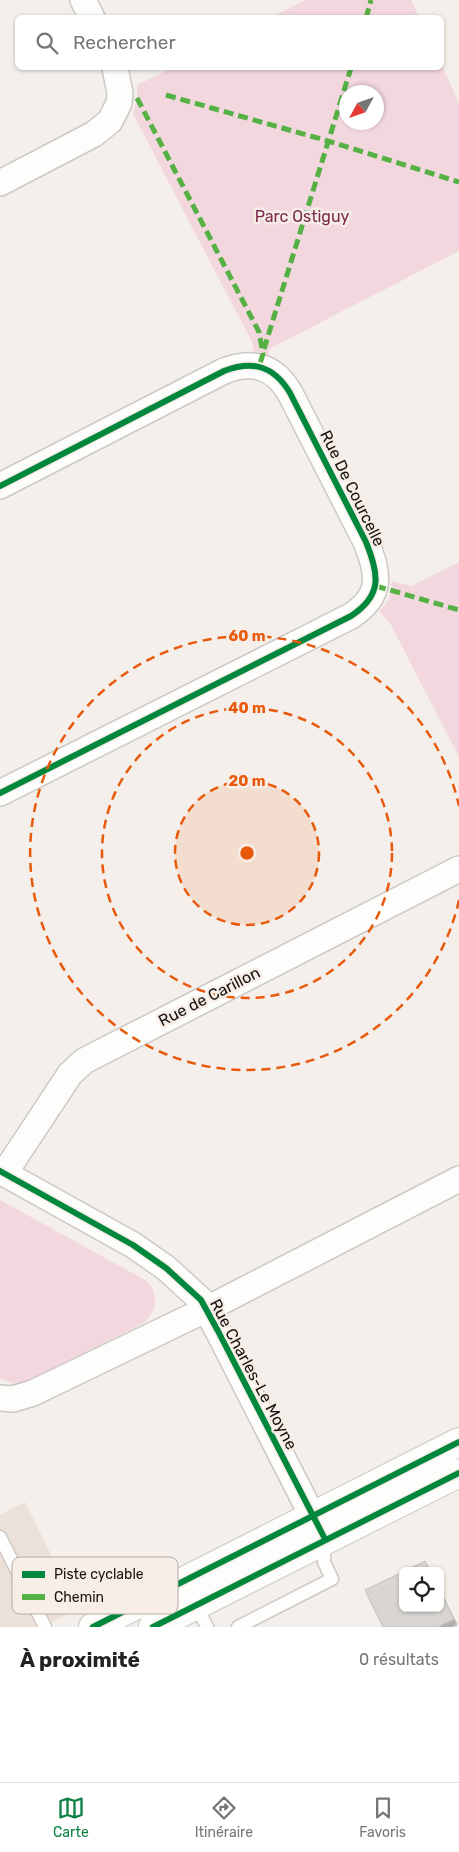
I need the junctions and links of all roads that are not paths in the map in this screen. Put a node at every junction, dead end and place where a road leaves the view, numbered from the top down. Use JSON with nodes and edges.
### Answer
{"nodes":[{"id":1,"x":83,"y":0,"type":"edge"},
{"id":2,"x":90,"y":15,"type":"edge"},
{"id":3,"x":115,"y":70,"type":"edge"},
{"id":4,"x":0,"y":183,"type":"edge"},
{"id":5,"x":0,"y":486,"type":"edge"},
{"id":6,"x":0,"y":793,"type":"edge"},
{"id":7,"x":459,"y":869,"type":"edge"},
{"id":8,"x":2,"y":1173,"type":"edge"},
{"id":9,"x":459,"y":1179,"type":"edge"},
{"id":10,"x":206,"y":1309,"type":"junction"},
{"id":11,"x":0,"y":1398,"type":"edge"},
{"id":12,"x":459,"y":1442,"type":"edge"},
{"id":13,"x":459,"y":1473,"type":"edge"},
{"id":14,"x":319,"y":1528,"type":"junction"},
{"id":15,"x":0,"y":1537,"type":"edge"},
{"id":16,"x":12,"y":1561,"type":"edge"},
{"id":17,"x":178,"y":1590,"type":"edge"},
{"id":18,"x":38,"y":1614,"type":"edge"},
{"id":19,"x":123,"y":1614,"type":"edge"},
{"id":20,"x":201,"y":1616,"type":"edge"},
{"id":21,"x":45,"y":1627,"type":"edge"},
{"id":22,"x":93,"y":1627,"type":"edge"},
{"id":23,"x":153,"y":1627,"type":"edge"},
{"id":24,"x":238,"y":1627,"type":"edge"}],
"edges":[{"from":1,"to":2,"type":"street"},
{"from":3,"to":4,"type":"street"},
{"from":5,"to":6,"type":"street","name":"Rue De Courcelle"},
{"from":7,"to":8,"type":"street","name":"Rue de Carillon"},
{"from":8,"to":10,"type":"street","name":"Rue Charles-Le Moyne"},
{"from":9,"to":10,"type":"street"},
{"from":10,"to":11,"type":"street","name":"Rue Charles-Le Moyne"},
{"from":10,"to":14,"type":"street","name":"Rue Charles-Le Moyne"},
{"from":12,"to":14,"type":"main road"},
{"from":13,"to":14,"type":"main road"},
{"from":14,"to":17,"type":"main road"},
{"from":14,"to":20,"type":"main road"},
{"from":14,"to":24,"type":"lane"},
{"from":15,"to":16,"type":"lane"},
{"from":18,"to":21,"type":"lane"},
{"from":19,"to":22,"type":"main road"},
{"from":20,"to":23,"type":"main road"}]}
